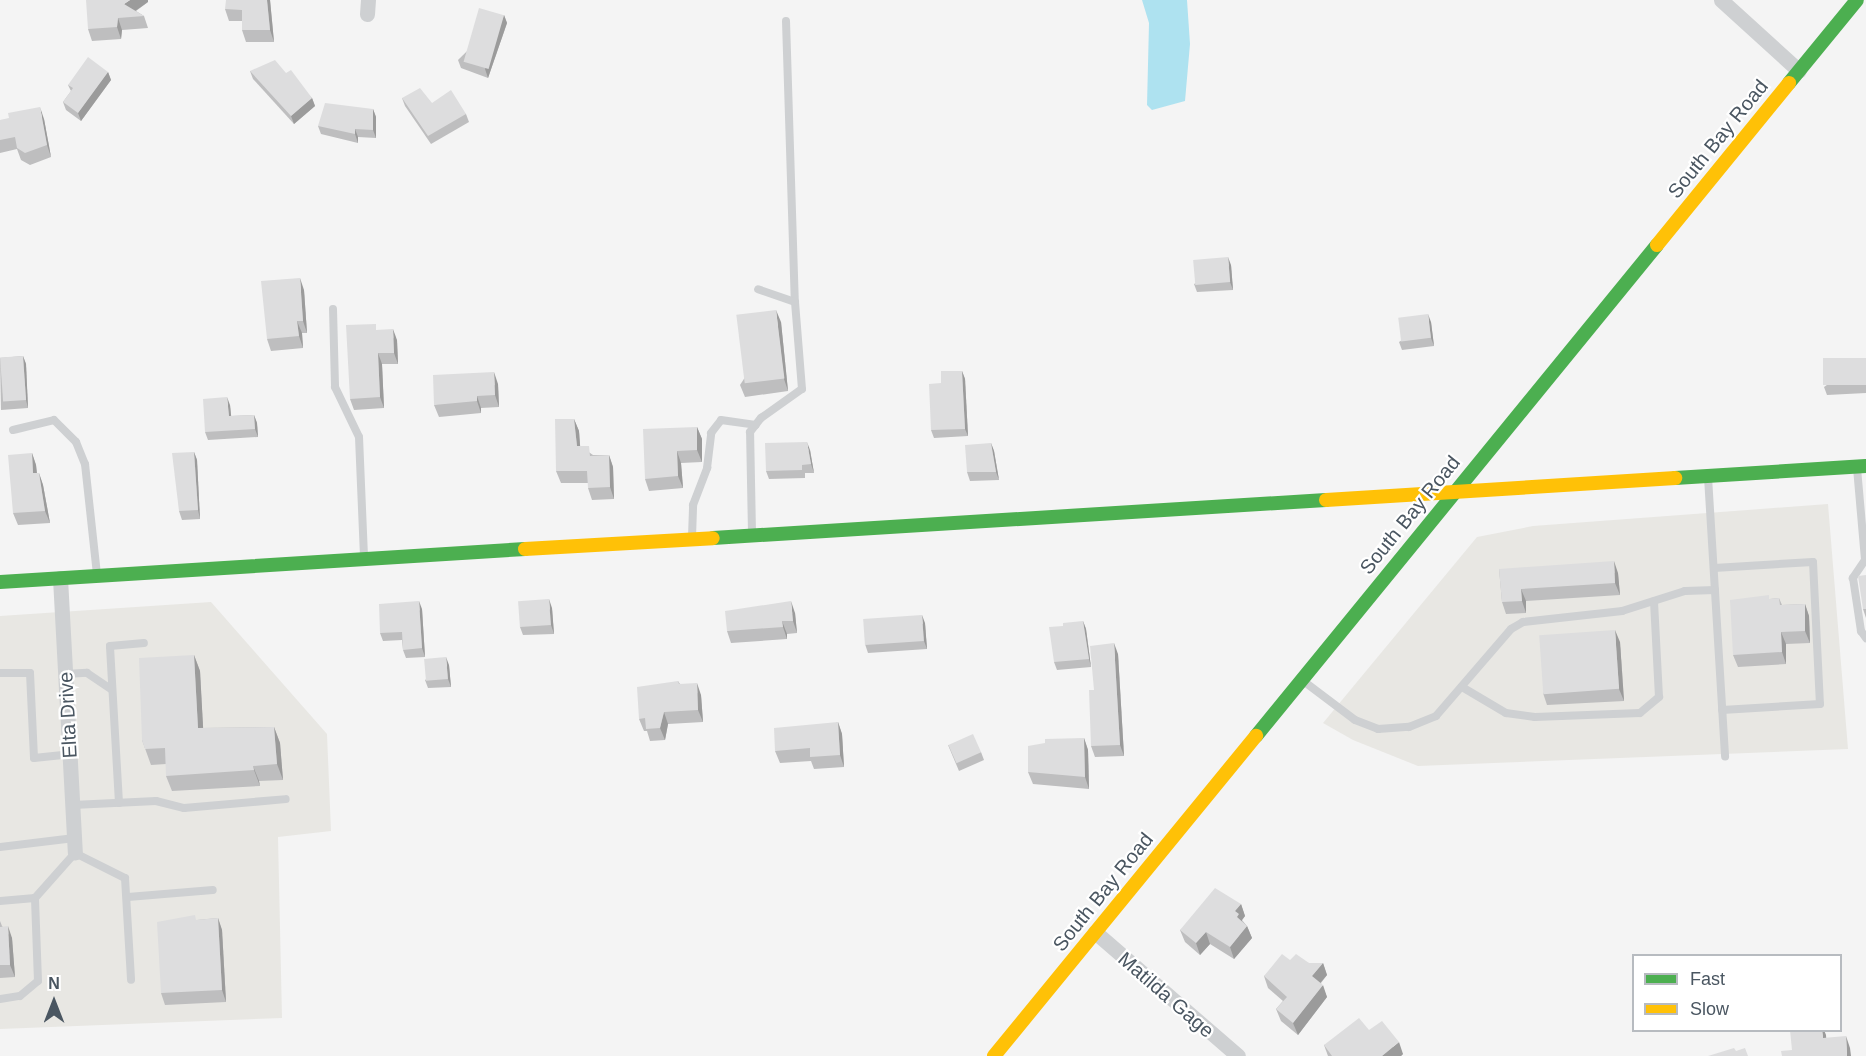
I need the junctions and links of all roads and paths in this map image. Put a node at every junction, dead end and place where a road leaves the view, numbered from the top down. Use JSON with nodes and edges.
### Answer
{"nodes":[{"id":1,"x":1721,"y":0,"type":"edge"},
{"id":2,"x":1857,"y":0,"type":"edge"},
{"id":3,"x":786,"y":21,"type":"dead end"},
{"id":4,"x":1799,"y":71,"type":"junction"},
{"id":5,"x":758,"y":289,"type":"dead end"},
{"id":6,"x":795,"y":302,"type":"junction"},
{"id":7,"x":333,"y":309,"type":"dead end"},
{"id":8,"x":756,"y":425,"type":"junction"},
{"id":9,"x":13,"y":430,"type":"dead end"},
{"id":10,"x":1861,"y":466,"type":"edge"},
{"id":11,"x":1708,"y":475,"type":"junction"},
{"id":12,"x":1455,"y":491,"type":"junction"},
{"id":13,"x":752,"y":535,"type":"junction"},
{"id":14,"x":692,"y":538,"type":"junction"},
{"id":15,"x":364,"y":559,"type":"junction"},
{"id":16,"x":1714,"y":568,"type":"junction"},
{"id":17,"x":97,"y":576,"type":"junction"},
{"id":18,"x":60,"y":578,"type":"junction"},
{"id":19,"x":0,"y":582,"type":"edge"},
{"id":20,"x":1715,"y":590,"type":"junction"},
{"id":21,"x":1654,"y":601,"type":"junction"},
{"id":22,"x":1866,"y":638,"type":"edge"},
{"id":23,"x":144,"y":643,"type":"dead end"},
{"id":24,"x":0,"y":673,"type":"edge"},
{"id":25,"x":65,"y":674,"type":"junction"},
{"id":26,"x":1302,"y":679,"type":"junction"},
{"id":27,"x":1462,"y":687,"type":"junction"},
{"id":28,"x":112,"y":690,"type":"junction"},
{"id":29,"x":1722,"y":710,"type":"junction"},
{"id":30,"x":70,"y":754,"type":"junction"},
{"id":31,"x":1725,"y":756,"type":"dead end"},
{"id":32,"x":286,"y":799,"type":"dead end"},
{"id":33,"x":119,"y":803,"type":"junction"},
{"id":34,"x":73,"y":805,"type":"junction"},
{"id":35,"x":75,"y":845,"type":"junction"},
{"id":36,"x":0,"y":847,"type":"edge"},
{"id":37,"x":213,"y":890,"type":"dead end"},
{"id":38,"x":128,"y":897,"type":"junction"},
{"id":39,"x":35,"y":898,"type":"junction"},
{"id":40,"x":0,"y":901,"type":"edge"},
{"id":41,"x":1095,"y":932,"type":"junction"},
{"id":42,"x":131,"y":980,"type":"dead end"},
{"id":43,"x":0,"y":999,"type":"edge"},
{"id":44,"x":994,"y":1056,"type":"edge"},
{"id":45,"x":1238,"y":1056,"type":"edge"}],
"edges":[{"from":1,"to":4,"type":"street"},
{"from":2,"to":4,"type":"main road","name":"South Bay Road"},
{"from":3,"to":6,"type":"lane"},
{"from":4,"to":12,"type":"main road","name":"South Bay Road"},
{"from":5,"to":6,"type":"lane"},
{"from":6,"to":8,"type":"lane"},
{"from":7,"to":15,"type":"lane"},
{"from":8,"to":13,"type":"lane"},
{"from":8,"to":14,"type":"lane"},
{"from":9,"to":17,"type":"lane"},
{"from":10,"to":11,"type":"main road"},
{"from":10,"to":22,"type":"lane"},
{"from":11,"to":12,"type":"main road"},
{"from":11,"to":16,"type":"lane"},
{"from":12,"to":13,"type":"main road"},
{"from":12,"to":26,"type":"main road","name":"South Bay Road"},
{"from":13,"to":14,"type":"main road"},
{"from":14,"to":15,"type":"main road"},
{"from":15,"to":17,"type":"main road"},
{"from":16,"to":20,"type":"lane"},
{"from":16,"to":29,"type":"lane"},
{"from":17,"to":18,"type":"main road"},
{"from":18,"to":19,"type":"main road"},
{"from":18,"to":25,"type":"street","name":"Elta Drive"},
{"from":20,"to":21,"type":"lane"},
{"from":20,"to":29,"type":"lane"},
{"from":21,"to":27,"type":"lane"},
{"from":21,"to":27,"type":"lane"},
{"from":23,"to":28,"type":"lane"},
{"from":24,"to":30,"type":"lane"},
{"from":25,"to":28,"type":"lane"},
{"from":25,"to":30,"type":"street","name":"Elta Drive"},
{"from":26,"to":27,"type":"lane"},
{"from":26,"to":41,"type":"main road","name":"South Bay Road"},
{"from":28,"to":33,"type":"lane"},
{"from":29,"to":31,"type":"lane"},
{"from":30,"to":34,"type":"street","name":"Elta Drive"},
{"from":32,"to":33,"type":"lane"},
{"from":33,"to":34,"type":"lane"},
{"from":34,"to":35,"type":"street","name":"Elta Drive"},
{"from":35,"to":36,"type":"lane"},
{"from":35,"to":38,"type":"lane"},
{"from":35,"to":39,"type":"lane"},
{"from":37,"to":38,"type":"lane"},
{"from":38,"to":42,"type":"lane"},
{"from":39,"to":40,"type":"lane"},
{"from":39,"to":43,"type":"lane"},
{"from":41,"to":44,"type":"main road","name":"South Bay Road"},
{"from":41,"to":45,"type":"street","name":"Matilda Gage"}]}
